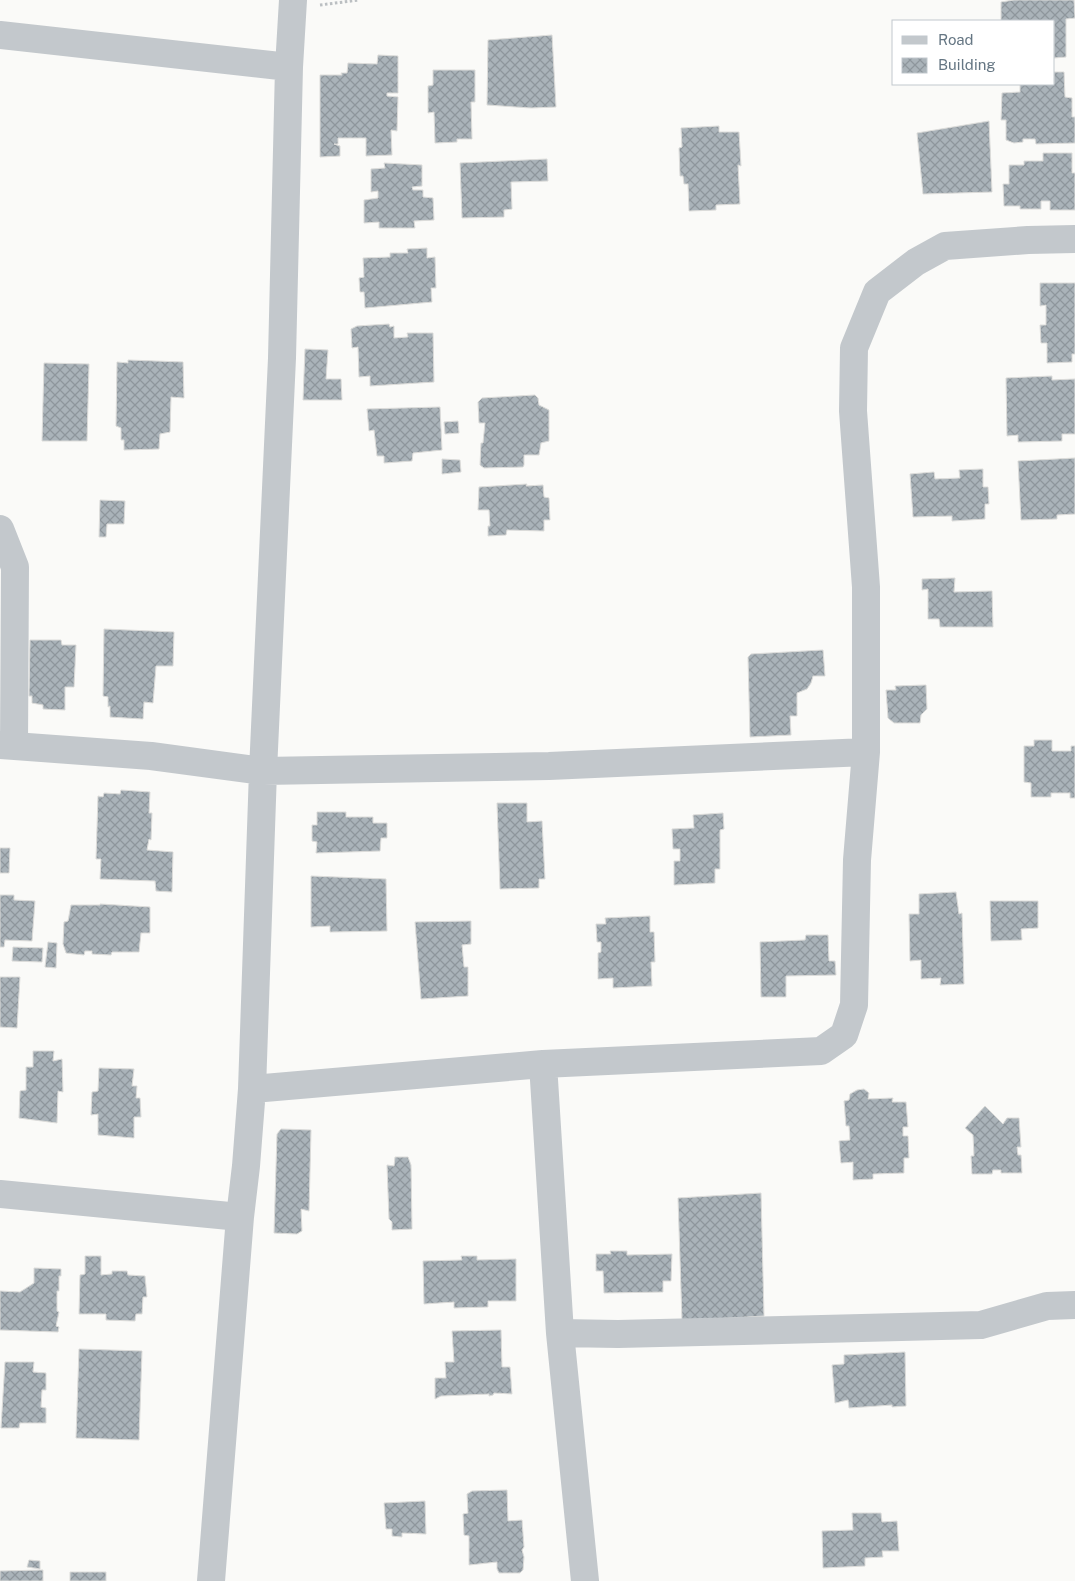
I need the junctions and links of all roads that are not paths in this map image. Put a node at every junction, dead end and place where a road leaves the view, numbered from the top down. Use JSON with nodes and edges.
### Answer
{"nodes":[{"id":1,"x":293,"y":4,"type":"edge"},
{"id":2,"x":0,"y":34,"type":"edge"},
{"id":3,"x":289,"y":67,"type":"junction"},
{"id":4,"x":1075,"y":240,"type":"edge"},
{"id":5,"x":0,"y":529,"type":"edge"},
{"id":6,"x":7,"y":745,"type":"edge"},
{"id":7,"x":866,"y":752,"type":"junction"},
{"id":8,"x":263,"y":771,"type":"junction"},
{"id":9,"x":543,"y":1064,"type":"junction"},
{"id":10,"x":252,"y":1089,"type":"junction"},
{"id":11,"x":0,"y":1194,"type":"edge"},
{"id":12,"x":240,"y":1217,"type":"junction"},
{"id":13,"x":1075,"y":1305,"type":"edge"},
{"id":14,"x":560,"y":1333,"type":"junction"},
{"id":15,"x":211,"y":1581,"type":"edge"},
{"id":16,"x":585,"y":1581,"type":"edge"}],
"edges":[{"from":1,"to":3,"type":"street"},
{"from":2,"to":3,"type":"street"},
{"from":3,"to":8,"type":"street"},
{"from":4,"to":7,"type":"street"},
{"from":5,"to":6,"type":"street"},
{"from":6,"to":8,"type":"street"},
{"from":7,"to":8,"type":"street"},
{"from":7,"to":9,"type":"street"},
{"from":8,"to":10,"type":"street"},
{"from":9,"to":10,"type":"street"},
{"from":9,"to":14,"type":"street"},
{"from":10,"to":12,"type":"street"},
{"from":11,"to":12,"type":"street"},
{"from":12,"to":15,"type":"street"},
{"from":13,"to":14,"type":"street"},
{"from":14,"to":16,"type":"street"}]}
